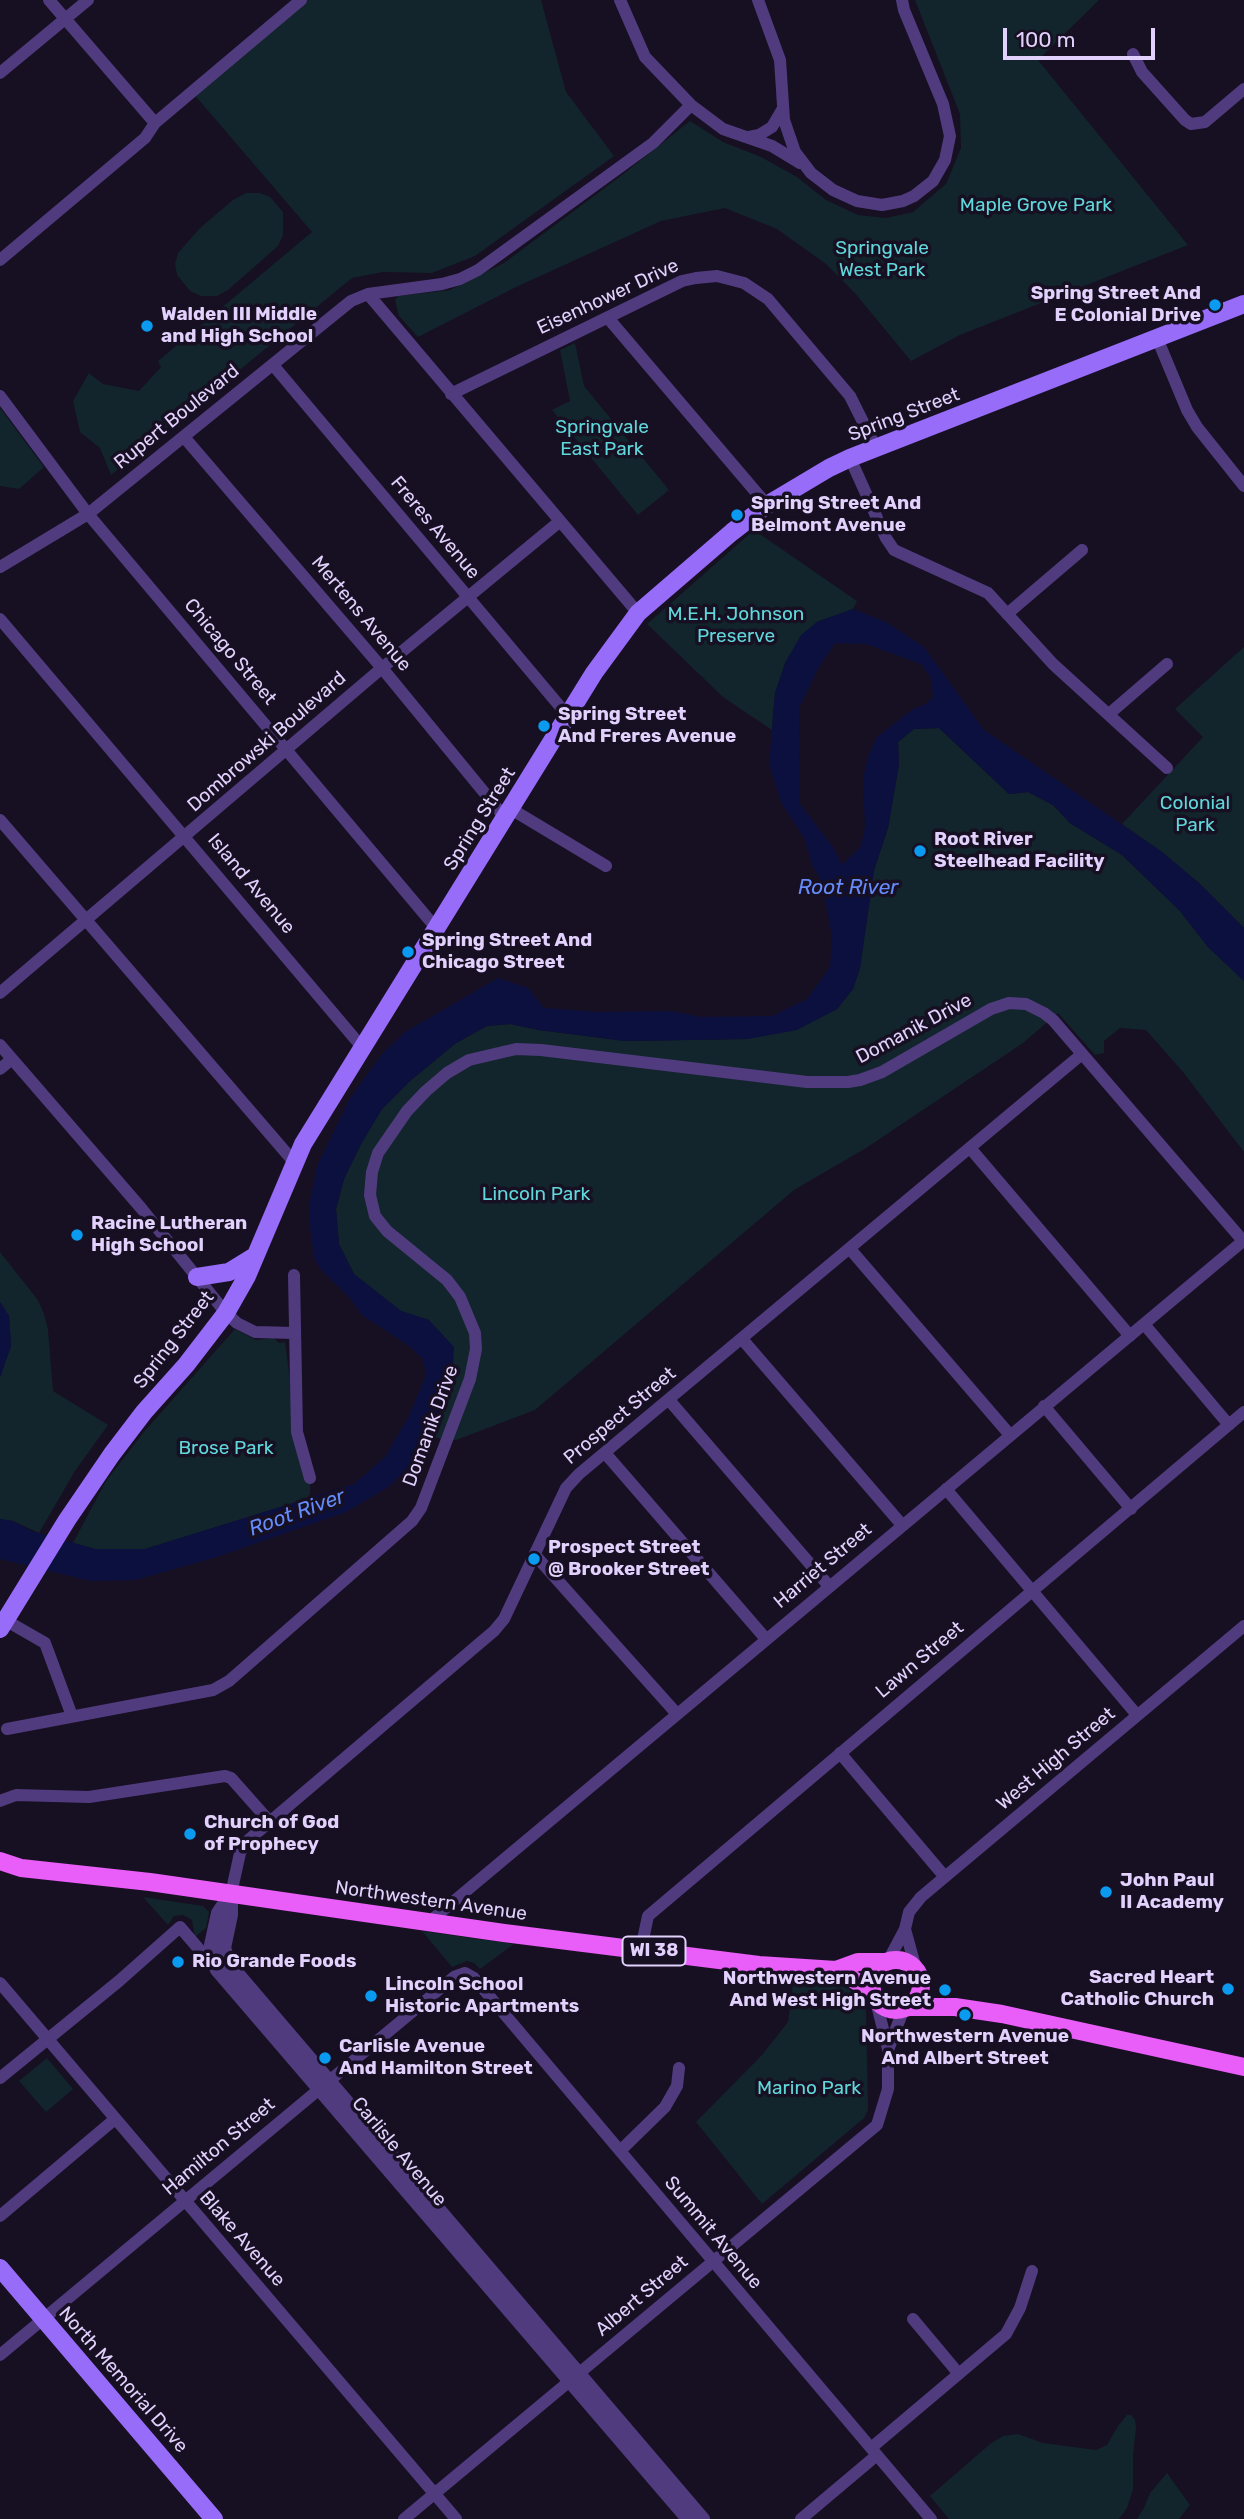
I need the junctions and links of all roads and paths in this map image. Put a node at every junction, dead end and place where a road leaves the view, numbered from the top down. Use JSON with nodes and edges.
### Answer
{"nodes":[{"id":1,"x":49,"y":0,"type":"edge"},
{"id":2,"x":88,"y":0,"type":"edge"},
{"id":3,"x":301,"y":0,"type":"edge"},
{"id":4,"x":620,"y":0,"type":"edge"},
{"id":5,"x":758,"y":0,"type":"edge"},
{"id":6,"x":902,"y":0,"type":"edge"},
{"id":7,"x":65,"y":19,"type":"junction"},
{"id":8,"x":1133,"y":54,"type":"dead end"},
{"id":9,"x":0,"y":73,"type":"edge"},
{"id":10,"x":1244,"y":89,"type":"edge"},
{"id":11,"x":783,"y":103,"type":"junction"},
{"id":12,"x":691,"y":105,"type":"junction"},
{"id":13,"x":155,"y":123,"type":"junction"},
{"id":14,"x":741,"y":136,"type":"junction"},
{"id":15,"x":811,"y":173,"type":"junction"},
{"id":16,"x":0,"y":260,"type":"edge"},
{"id":17,"x":368,"y":294,"type":"junction"},
{"id":18,"x":1244,"y":303,"type":"edge"},
{"id":19,"x":608,"y":317,"type":"junction"},
{"id":20,"x":1157,"y":338,"type":"junction"},
{"id":21,"x":273,"y":365,"type":"junction"},
{"id":22,"x":451,"y":394,"type":"junction"},
{"id":23,"x":0,"y":396,"type":"edge"},
{"id":24,"x":184,"y":437,"type":"junction"},
{"id":25,"x":876,"y":448,"type":"junction"},
{"id":26,"x":850,"y":458,"type":"junction"},
{"id":27,"x":1244,"y":486,"type":"edge"},
{"id":28,"x":767,"y":505,"type":"junction"},
{"id":29,"x":88,"y":514,"type":"junction"},
{"id":30,"x":559,"y":522,"type":"junction"},
{"id":31,"x":1082,"y":550,"type":"dead end"},
{"id":32,"x":0,"y":567,"type":"edge"},
{"id":33,"x":468,"y":598,"type":"junction"},
{"id":34,"x":638,"y":613,"type":"junction"},
{"id":35,"x":1007,"y":614,"type":"junction"},
{"id":36,"x":0,"y":619,"type":"edge"},
{"id":37,"x":1167,"y":664,"type":"dead end"},
{"id":38,"x":382,"y":668,"type":"junction"},
{"id":39,"x":1109,"y":715,"type":"junction"},
{"id":40,"x":568,"y":716,"type":"junction"},
{"id":41,"x":286,"y":750,"type":"junction"},
{"id":42,"x":1167,"y":768,"type":"dead end"},
{"id":43,"x":508,"y":814,"type":"junction"},
{"id":44,"x":0,"y":820,"type":"edge"},
{"id":45,"x":186,"y":836,"type":"junction"},
{"id":46,"x":606,"y":866,"type":"dead end"},
{"id":47,"x":85,"y":921,"type":"junction"},
{"id":48,"x":436,"y":928,"type":"junction"},
{"id":49,"x":0,"y":993,"type":"edge"},
{"id":50,"x":0,"y":1045,"type":"edge"},
{"id":51,"x":361,"y":1046,"type":"junction"},
{"id":52,"x":1082,"y":1054,"type":"junction"},
{"id":53,"x":12,"y":1059,"type":"junction"},
{"id":54,"x":0,"y":1069,"type":"edge"},
{"id":55,"x":970,"y":1148,"type":"junction"},
{"id":56,"x":294,"y":1162,"type":"junction"},
{"id":57,"x":1244,"y":1241,"type":"edge"},
{"id":58,"x":850,"y":1249,"type":"junction"},
{"id":59,"x":255,"y":1256,"type":"junction"},
{"id":60,"x":294,"y":1275,"type":"dead end"},
{"id":61,"x":197,"y":1278,"type":"junction"},
{"id":62,"x":226,"y":1313,"type":"junction"},
{"id":63,"x":1144,"y":1324,"type":"junction"},
{"id":64,"x":295,"y":1333,"type":"junction"},
{"id":65,"x":1130,"y":1335,"type":"junction"},
{"id":66,"x":742,"y":1339,"type":"junction"},
{"id":67,"x":669,"y":1400,"type":"junction"},
{"id":68,"x":1045,"y":1406,"type":"junction"},
{"id":69,"x":1244,"y":1412,"type":"edge"},
{"id":70,"x":1229,"y":1425,"type":"junction"},
{"id":71,"x":1010,"y":1435,"type":"junction"},
{"id":72,"x":605,"y":1453,"type":"junction"},
{"id":73,"x":310,"y":1478,"type":"dead end"},
{"id":74,"x":946,"y":1489,"type":"junction"},
{"id":75,"x":1131,"y":1509,"type":"junction"},
{"id":76,"x":902,"y":1525,"type":"junction"},
{"id":77,"x":535,"y":1555,"type":"junction"},
{"id":78,"x":829,"y":1586,"type":"junction"},
{"id":79,"x":1032,"y":1591,"type":"junction"},
{"id":80,"x":2,"y":1625,"type":"edge"},
{"id":81,"x":1244,"y":1626,"type":"edge"},
{"id":82,"x":766,"y":1639,"type":"junction"},
{"id":83,"x":677,"y":1714,"type":"junction"},
{"id":84,"x":1137,"y":1715,"type":"junction"},
{"id":85,"x":72,"y":1716,"type":"junction"},
{"id":86,"x":7,"y":1729,"type":"dead end"},
{"id":87,"x":840,"y":1753,"type":"junction"},
{"id":88,"x":0,"y":1801,"type":"edge"},
{"id":89,"x":270,"y":1822,"type":"junction"},
{"id":90,"x":0,"y":1861,"type":"edge"},
{"id":91,"x":21,"y":1868,"type":"junction"},
{"id":92,"x":0,"y":1875,"type":"edge"},
{"id":93,"x":945,"y":1877,"type":"junction"},
{"id":94,"x":231,"y":1894,"type":"junction"},
{"id":95,"x":429,"y":1922,"type":"junction"},
{"id":96,"x":905,"y":1929,"type":"junction"},
{"id":97,"x":641,"y":1949,"type":"junction"},
{"id":98,"x":887,"y":1962,"type":"junction"},
{"id":99,"x":217,"y":1970,"type":"junction"},
{"id":100,"x":836,"y":1970,"type":"junction"},
{"id":101,"x":465,"y":1973,"type":"joint"},
{"id":102,"x":918,"y":1973,"type":"junction"},
{"id":103,"x":0,"y":1983,"type":"edge"},
{"id":104,"x":873,"y":1994,"type":"junction"},
{"id":105,"x":955,"y":2007,"type":"junction"},
{"id":106,"x":905,"y":2008,"type":"junction"},
{"id":107,"x":47,"y":2039,"type":"junction"},
{"id":108,"x":888,"y":2050,"type":"junction"},
{"id":109,"x":1244,"y":2067,"type":"edge"},
{"id":110,"x":679,"y":2068,"type":"dead end"},
{"id":111,"x":0,"y":2078,"type":"edge"},
{"id":112,"x":326,"y":2085,"type":"junction"},
{"id":113,"x":115,"y":2119,"type":"junction"},
{"id":114,"x":620,"y":2151,"type":"junction"},
{"id":115,"x":184,"y":2201,"type":"junction"},
{"id":116,"x":0,"y":2216,"type":"edge"},
{"id":117,"x":712,"y":2262,"type":"junction"},
{"id":118,"x":0,"y":2268,"type":"edge"},
{"id":119,"x":1032,"y":2270,"type":"dead end"},
{"id":120,"x":43,"y":2319,"type":"junction"},
{"id":121,"x":913,"y":2319,"type":"dead end"},
{"id":122,"x":0,"y":2355,"type":"edge"},
{"id":123,"x":959,"y":2374,"type":"junction"},
{"id":124,"x":575,"y":2378,"type":"junction"},
{"id":125,"x":874,"y":2452,"type":"junction"},
{"id":126,"x":435,"y":2494,"type":"junction"},
{"id":127,"x":214,"y":2519,"type":"edge"},
{"id":128,"x":404,"y":2519,"type":"edge"},
{"id":129,"x":456,"y":2519,"type":"edge"},
{"id":130,"x":688,"y":2519,"type":"edge"},
{"id":131,"x":703,"y":2519,"type":"edge"},
{"id":132,"x":801,"y":2519,"type":"edge"},
{"id":133,"x":931,"y":2519,"type":"edge"}],
"edges":[{"from":1,"to":7,"type":"street"},
{"from":2,"to":7,"type":"street"},
{"from":3,"to":13,"type":"street"},
{"from":4,"to":12,"type":"street"},
{"from":5,"to":11,"type":"street"},
{"from":6,"to":15,"type":"street"},
{"from":7,"to":9,"type":"street"},
{"from":7,"to":13,"type":"street"},
{"from":8,"to":10,"type":"street"},
{"from":11,"to":14,"type":"street"},
{"from":11,"to":15,"type":"street"},
{"from":12,"to":14,"type":"street"},
{"from":12,"to":17,"type":"street","name":"Rupert Boulevard"},
{"from":13,"to":16,"type":"street"},
{"from":14,"to":15,"type":"street"},
{"from":17,"to":21,"type":"street","name":"Rupert Boulevard"},
{"from":17,"to":22,"type":"street"},
{"from":18,"to":20,"type":"main road","name":"Spring Street"},
{"from":19,"to":22,"type":"street","name":"Eisenhower Drive"},
{"from":19,"to":25,"type":"street","name":"Eisenhower Drive"},
{"from":19,"to":28,"type":"street"},
{"from":20,"to":25,"type":"main road","name":"Spring Street"},
{"from":20,"to":27,"type":"street"},
{"from":21,"to":24,"type":"street","name":"Rupert Boulevard"},
{"from":21,"to":33,"type":"street","name":"Freres Avenue"},
{"from":22,"to":30,"type":"street"},
{"from":23,"to":29,"type":"street","name":"Chicago Street"},
{"from":24,"to":29,"type":"street","name":"Rupert Boulevard"},
{"from":24,"to":38,"type":"street","name":"Mertens Avenue"},
{"from":25,"to":26,"type":"main road","name":"Spring Street"},
{"from":26,"to":28,"type":"main road","name":"Spring Street"},
{"from":26,"to":35,"type":"street"},
{"from":28,"to":34,"type":"main road","name":"Spring Street"},
{"from":29,"to":32,"type":"street","name":"Rupert Boulevard"},
{"from":29,"to":41,"type":"street","name":"Chicago Street"},
{"from":30,"to":33,"type":"street","name":"Dombrowski Boulevard"},
{"from":30,"to":34,"type":"street"},
{"from":31,"to":35,"type":"street"},
{"from":33,"to":38,"type":"street","name":"Dombrowski Boulevard"},
{"from":33,"to":40,"type":"street","name":"Freres Avenue"},
{"from":34,"to":40,"type":"main road","name":"Spring Street"},
{"from":35,"to":39,"type":"street"},
{"from":36,"to":45,"type":"street","name":"Island Avenue"},
{"from":37,"to":39,"type":"street"},
{"from":38,"to":41,"type":"street","name":"Dombrowski Boulevard"},
{"from":38,"to":43,"type":"street","name":"Mertens Avenue"},
{"from":39,"to":42,"type":"street"},
{"from":40,"to":43,"type":"main road","name":"Spring Street"},
{"from":41,"to":45,"type":"street","name":"Dombrowski Boulevard"},
{"from":41,"to":48,"type":"street","name":"Chicago Street"},
{"from":43,"to":46,"type":"street","name":"Mertens Avenue"},
{"from":43,"to":48,"type":"main road","name":"Spring Street"},
{"from":44,"to":47,"type":"street"},
{"from":45,"to":47,"type":"street","name":"Dombrowski Boulevard"},
{"from":45,"to":51,"type":"street","name":"Island Avenue"},
{"from":47,"to":49,"type":"street","name":"Dombrowski Boulevard"},
{"from":47,"to":56,"type":"street"},
{"from":48,"to":51,"type":"main road","name":"Spring Street"},
{"from":50,"to":53,"type":"street"},
{"from":51,"to":56,"type":"main road","name":"Spring Street"},
{"from":52,"to":55,"type":"street","name":"Prospect Street"},
{"from":52,"to":57,"type":"street","name":"Domanik Drive"},
{"from":52,"to":85,"type":"street","name":"Domanik Drive"},
{"from":53,"to":54,"type":"street"},
{"from":53,"to":61,"type":"street"},
{"from":55,"to":58,"type":"street","name":"Prospect Street"},
{"from":55,"to":65,"type":"street"},
{"from":56,"to":59,"type":"main road","name":"Spring Street"},
{"from":57,"to":63,"type":"street","name":"Harriet Street"},
{"from":58,"to":66,"type":"street","name":"Prospect Street"},
{"from":58,"to":71,"type":"street"},
{"from":59,"to":61,"type":"main road"},
{"from":59,"to":62,"type":"main road","name":"Spring Street"},
{"from":60,"to":64,"type":"street"},
{"from":61,"to":62,"type":"street"},
{"from":62,"to":64,"type":"street"},
{"from":62,"to":80,"type":"main road","name":"Spring Street"},
{"from":63,"to":65,"type":"street","name":"Harriet Street"},
{"from":63,"to":70,"type":"street"},
{"from":64,"to":73,"type":"street"},
{"from":65,"to":68,"type":"street","name":"Harriet Street"},
{"from":66,"to":67,"type":"street","name":"Prospect Street"},
{"from":66,"to":76,"type":"street"},
{"from":67,"to":72,"type":"street","name":"Prospect Street"},
{"from":67,"to":78,"type":"street"},
{"from":68,"to":71,"type":"street","name":"Harriet Street"},
{"from":68,"to":75,"type":"street"},
{"from":69,"to":70,"type":"street","name":"Lawn Street"},
{"from":70,"to":75,"type":"street","name":"Lawn Street"},
{"from":71,"to":74,"type":"street","name":"Harriet Street"},
{"from":72,"to":77,"type":"street","name":"Prospect Street"},
{"from":72,"to":82,"type":"street"},
{"from":74,"to":76,"type":"street","name":"Harriet Street"},
{"from":74,"to":79,"type":"street"},
{"from":75,"to":79,"type":"street","name":"Lawn Street"},
{"from":76,"to":78,"type":"street","name":"Harriet Street"},
{"from":77,"to":83,"type":"street"},
{"from":77,"to":89,"type":"street","name":"Prospect Street"},
{"from":78,"to":82,"type":"street","name":"Harriet Street"},
{"from":79,"to":84,"type":"street"},
{"from":79,"to":87,"type":"street","name":"Lawn Street"},
{"from":80,"to":85,"type":"street"},
{"from":81,"to":84,"type":"street","name":"West High Street"},
{"from":82,"to":83,"type":"street","name":"Harriet Street"},
{"from":83,"to":95,"type":"street","name":"Harriet Street"},
{"from":84,"to":93,"type":"street","name":"West High Street"},
{"from":85,"to":86,"type":"street","name":"Domanik Drive"},
{"from":87,"to":93,"type":"street"},
{"from":87,"to":97,"type":"street","name":"Lawn Street"},
{"from":88,"to":89,"type":"street"},
{"from":89,"to":94,"type":"street","name":"Prospect Street"},
{"from":90,"to":91,"type":"main road","name":"Northwestern Avenue","number":"WI 38"},
{"from":91,"to":92,"type":"main road","name":"Northwestern Avenue","number":"WI 38"},
{"from":91,"to":94,"type":"main road","name":"Northwestern Avenue","number":"WI 38"},
{"from":93,"to":96,"type":"street","name":"West High Street"},
{"from":94,"to":95,"type":"main road","name":"Northwestern Avenue","number":"WI 38"},
{"from":94,"to":99,"type":"street"},
{"from":94,"to":112,"type":"street","name":"Carlisle Avenue"},
{"from":95,"to":97,"type":"main road","name":"Northwestern Avenue","number":"WI 38"},
{"from":96,"to":98,"type":"street","name":"West High Street"},
{"from":96,"to":102,"type":"street"},
{"from":97,"to":100,"type":"main road","name":"Northwestern Avenue","number":"WI 38"},
{"from":98,"to":100,"type":"main road","name":"Northwestern Avenue","number":"WI 38"},
{"from":98,"to":102,"type":"main road","number":"WI 38"},
{"from":98,"to":104,"type":"main road"},
{"from":99,"to":107,"type":"street"},
{"from":99,"to":112,"type":"street","name":"Carlisle Avenue"},
{"from":100,"to":104,"type":"main road","name":"Northwestern Avenue","number":"WI 38"},
{"from":101,"to":112,"type":"street","name":"Hamilton Street"},
{"from":101,"to":114,"type":"street","name":"Summit Avenue"},
{"from":102,"to":105,"type":"main road","number":"WI 38"},
{"from":102,"to":106,"type":"main road"},
{"from":103,"to":107,"type":"street","name":"Blake Avenue"},
{"from":104,"to":106,"type":"main road","number":"WI 38"},
{"from":104,"to":108,"type":"street","name":"Albert Street"},
{"from":105,"to":106,"type":"main road","number":"WI 38"},
{"from":105,"to":109,"type":"main road","number":"WI 38"},
{"from":106,"to":108,"type":"street","name":"Albert Street"},
{"from":107,"to":111,"type":"street"},
{"from":107,"to":113,"type":"street","name":"Blake Avenue"},
{"from":108,"to":117,"type":"street","name":"Albert Street"},
{"from":110,"to":114,"type":"street"},
{"from":112,"to":115,"type":"street","name":"Hamilton Street"},
{"from":112,"to":124,"type":"street","name":"Carlisle Avenue"},
{"from":113,"to":115,"type":"street","name":"Blake Avenue"},
{"from":113,"to":116,"type":"street"},
{"from":114,"to":117,"type":"street","name":"Summit Avenue"},
{"from":115,"to":120,"type":"street","name":"Hamilton Street"},
{"from":115,"to":126,"type":"street","name":"Blake Avenue"},
{"from":117,"to":124,"type":"street","name":"Albert Street"},
{"from":117,"to":125,"type":"street","name":"Summit Avenue"},
{"from":118,"to":120,"type":"main road","name":"North Memorial Drive"},
{"from":119,"to":123,"type":"street"},
{"from":120,"to":122,"type":"street","name":"Hamilton Street"},
{"from":120,"to":127,"type":"main road","name":"North Memorial Drive"},
{"from":121,"to":123,"type":"street"},
{"from":123,"to":125,"type":"street"},
{"from":124,"to":126,"type":"street","name":"Albert Street"},
{"from":124,"to":130,"type":"street","name":"Carlisle Avenue"},
{"from":124,"to":131,"type":"street","name":"Carlisle Avenue"},
{"from":125,"to":132,"type":"street"},
{"from":125,"to":133,"type":"street","name":"Summit Avenue"},
{"from":126,"to":128,"type":"street","name":"Albert Street"},
{"from":126,"to":129,"type":"street","name":"Blake Avenue"}]}
